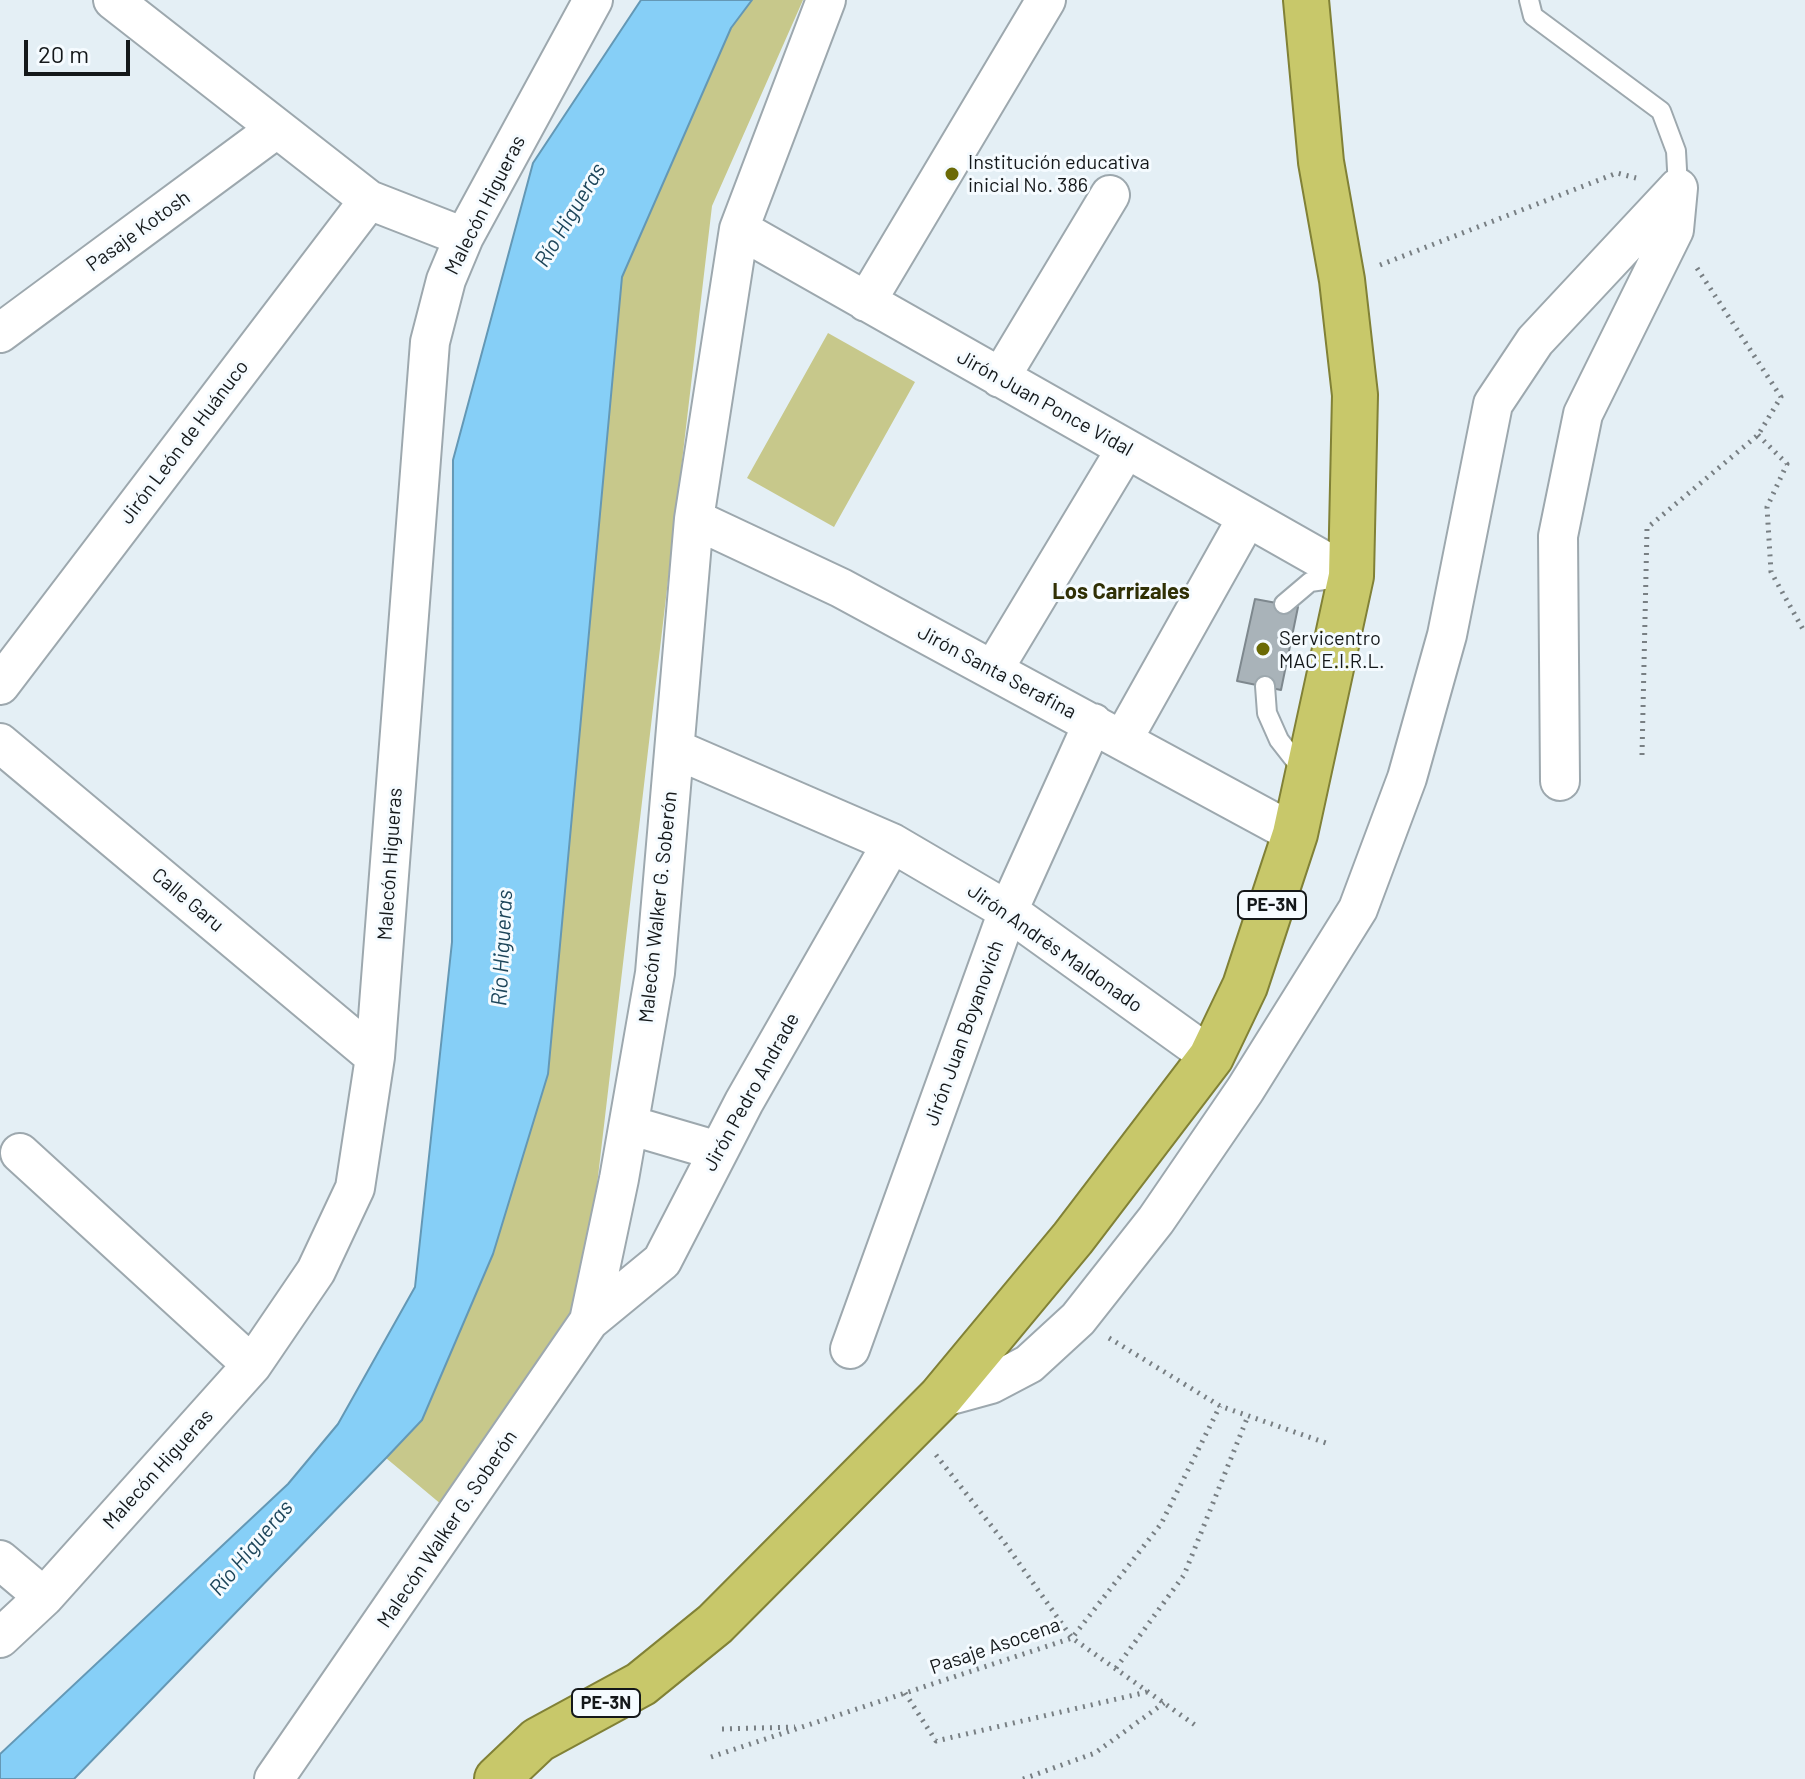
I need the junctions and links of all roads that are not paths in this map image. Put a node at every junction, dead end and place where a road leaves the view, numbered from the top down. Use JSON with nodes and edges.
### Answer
{"nodes":[{"id":1,"x":113,"y":0,"type":"edge"},
{"id":2,"x":593,"y":0,"type":"edge"},
{"id":3,"x":826,"y":0,"type":"edge"},
{"id":4,"x":1046,"y":0,"type":"edge"},
{"id":5,"x":1306,"y":0,"type":"edge"},
{"id":6,"x":1529,"y":0,"type":"edge"},
{"id":7,"x":276,"y":129,"type":"junction"},
{"id":8,"x":1678,"y":188,"type":"junction"},
{"id":9,"x":1110,"y":195,"type":"dead end"},
{"id":10,"x":369,"y":200,"type":"junction"},
{"id":11,"x":739,"y":229,"type":"junction"},
{"id":12,"x":464,"y":237,"type":"junction"},
{"id":13,"x":866,"y":302,"type":"junction"},
{"id":14,"x":0,"y":333,"type":"edge"},
{"id":15,"x":1000,"y":378,"type":"junction"},
{"id":16,"x":1126,"y":449,"type":"junction"},
{"id":17,"x":1247,"y":518,"type":"junction"},
{"id":18,"x":694,"y":519,"type":"junction"},
{"id":19,"x":1351,"y":576,"type":"junction"},
{"id":20,"x":1284,"y":604,"type":"dead end"},
{"id":21,"x":993,"y":670,"type":"junction"},
{"id":22,"x":0,"y":685,"type":"edge"},
{"id":23,"x":1265,"y":686,"type":"dead end"},
{"id":24,"x":1108,"y":731,"type":"junction"},
{"id":25,"x":0,"y":743,"type":"edge"},
{"id":26,"x":675,"y":749,"type":"junction"},
{"id":27,"x":1308,"y":777,"type":"junction"},
{"id":28,"x":1560,"y":781,"type":"dead end"},
{"id":29,"x":1295,"y":834,"type":"junction"},
{"id":30,"x":892,"y":843,"type":"junction"},
{"id":31,"x":1008,"y":911,"type":"junction"},
{"id":32,"x":375,"y":1057,"type":"junction"},
{"id":33,"x":1211,"y":1057,"type":"junction"},
{"id":34,"x":629,"y":1125,"type":"junction"},
{"id":35,"x":718,"y":1151,"type":"junction"},
{"id":36,"x":20,"y":1153,"type":"dead end"},
{"id":37,"x":589,"y":1321,"type":"junction"},
{"id":38,"x":850,"y":1349,"type":"dead end"},
{"id":39,"x":252,"y":1365,"type":"junction"},
{"id":40,"x":927,"y":1412,"type":"junction"},
{"id":41,"x":0,"y":1560,"type":"edge"},
{"id":42,"x":44,"y":1597,"type":"junction"},
{"id":43,"x":0,"y":1638,"type":"edge"},
{"id":44,"x":274,"y":1779,"type":"edge"},
{"id":45,"x":497,"y":1779,"type":"edge"}],
"edges":[{"from":1,"to":7,"type":"street"},
{"from":2,"to":12,"type":"street","name":"Malecón Higueras"},
{"from":3,"to":11,"type":"street","name":"Malecón Walker G. Soberón"},
{"from":4,"to":13,"type":"street"},
{"from":5,"to":19,"type":"highway","number":"PE-3N"},
{"from":6,"to":8,"type":"lane"},
{"from":7,"to":10,"type":"street"},
{"from":7,"to":14,"type":"street","name":"Pasaje Kotosh"},
{"from":8,"to":28,"type":"street"},
{"from":8,"to":40,"type":"street"},
{"from":9,"to":15,"type":"street"},
{"from":10,"to":12,"type":"street"},
{"from":10,"to":22,"type":"street","name":"Jirón León de Huánuco"},
{"from":11,"to":13,"type":"street","name":"Jirón Juan Ponce Vidal"},
{"from":11,"to":18,"type":"street","name":"Malecón Walker G. Soberón"},
{"from":12,"to":32,"type":"street","name":"Malecón Higueras"},
{"from":13,"to":15,"type":"street","name":"Jirón Juan Ponce Vidal"},
{"from":15,"to":16,"type":"street","name":"Jirón Juan Ponce Vidal"},
{"from":16,"to":17,"type":"street","name":"Jirón Juan Ponce Vidal"},
{"from":16,"to":21,"type":"street"},
{"from":17,"to":19,"type":"street","name":"Jirón Juan Ponce Vidal"},
{"from":17,"to":24,"type":"street","name":"Jirón Juan Boyanovich"},
{"from":18,"to":21,"type":"street","name":"Jirón Santa Serafina"},
{"from":18,"to":26,"type":"street","name":"Malecón Walker G. Soberón"},
{"from":19,"to":20,"type":"lane"},
{"from":19,"to":27,"type":"highway","number":"PE-3N"},
{"from":21,"to":24,"type":"street","name":"Jirón Santa Serafina"},
{"from":23,"to":27,"type":"lane"},
{"from":24,"to":29,"type":"street","name":"Jirón Santa Serafina"},
{"from":24,"to":31,"type":"street","name":"Jirón Juan Boyanovich"},
{"from":25,"to":32,"type":"street","name":"Calle Garu"},
{"from":26,"to":30,"type":"street","name":"Jirón Andrés Maldonado"},
{"from":26,"to":34,"type":"street","name":"Malecón Walker G. Soberón"},
{"from":27,"to":29,"type":"highway","number":"PE-3N"},
{"from":29,"to":33,"type":"highway","number":"PE-3N"},
{"from":30,"to":31,"type":"street","name":"Jirón Andrés Maldonado"},
{"from":30,"to":35,"type":"street","name":"Jirón Pedro Andrade"},
{"from":31,"to":33,"type":"street","name":"Jirón Andrés Maldonado"},
{"from":31,"to":38,"type":"street","name":"Jirón Juan Boyanovich"},
{"from":32,"to":39,"type":"street","name":"Malecón Higueras"},
{"from":33,"to":40,"type":"highway","number":"PE-3N"},
{"from":34,"to":35,"type":"street"},
{"from":34,"to":37,"type":"street","name":"Malecón Walker G. Soberón"},
{"from":35,"to":37,"type":"street","name":"Jirón Pedro Andrade"},
{"from":36,"to":39,"type":"street"},
{"from":37,"to":44,"type":"street","name":"Malecón Walker G. Soberón"},
{"from":39,"to":42,"type":"street","name":"Malecón Higueras"},
{"from":40,"to":45,"type":"highway","number":"PE-3N"},
{"from":41,"to":42,"type":"street"},
{"from":42,"to":43,"type":"street","name":"Malecón Higueras"}]}
